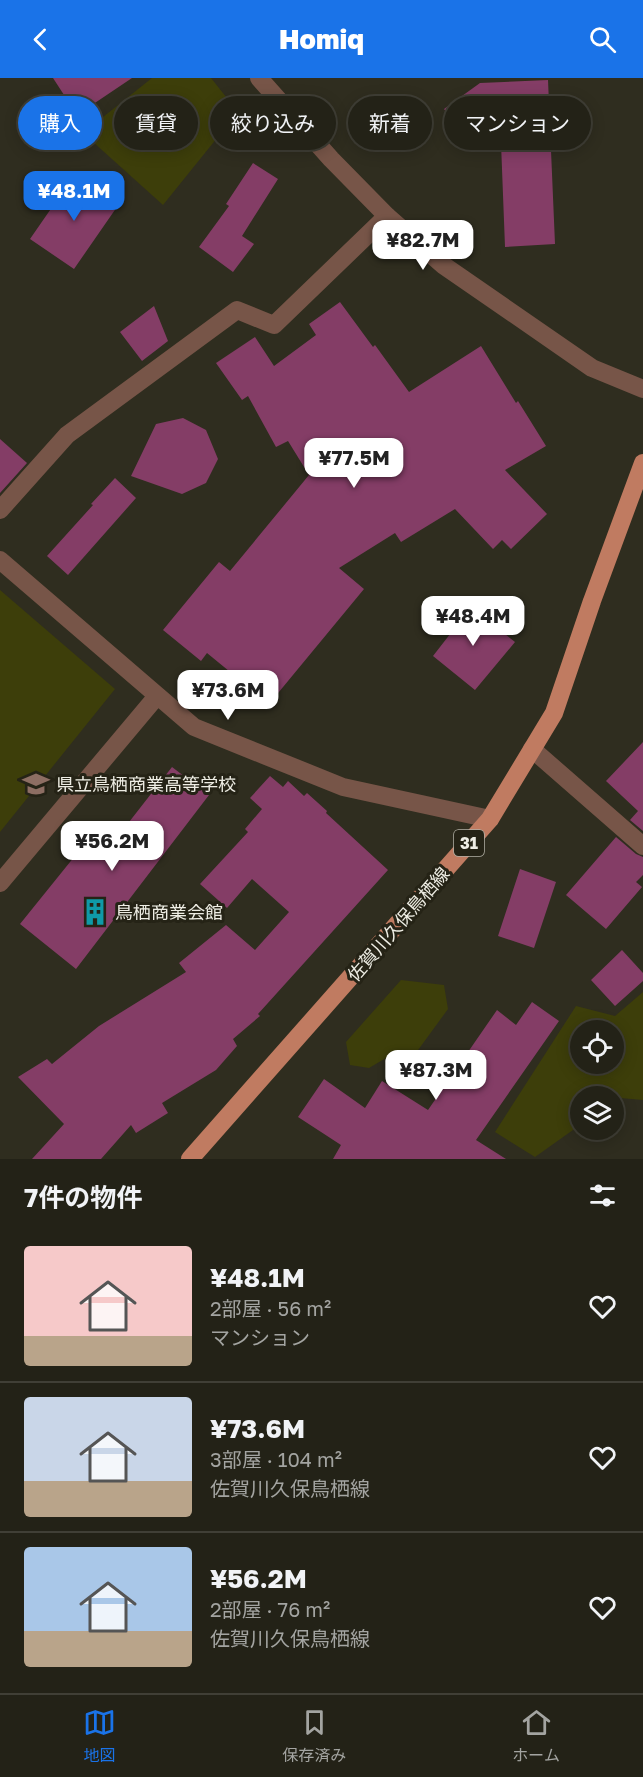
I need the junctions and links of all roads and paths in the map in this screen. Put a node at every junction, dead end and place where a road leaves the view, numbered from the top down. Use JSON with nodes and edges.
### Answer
{"nodes":[{"id":1,"x":259,"y":78,"type":"edge"},
{"id":2,"x":387,"y":216,"type":"junction"},
{"id":3,"x":643,"y":389,"type":"edge"},
{"id":4,"x":643,"y":463,"type":"edge"},
{"id":5,"x":0,"y":510,"type":"edge"},
{"id":6,"x":0,"y":560,"type":"edge"},
{"id":7,"x":157,"y":696,"type":"junction"},
{"id":8,"x":532,"y":749,"type":"junction"},
{"id":9,"x":490,"y":819,"type":"junction"},
{"id":10,"x":643,"y":846,"type":"edge"},
{"id":11,"x":0,"y":883,"type":"edge"},
{"id":12,"x":190,"y":1159,"type":"edge"}],
"edges":[{"from":1,"to":2,"type":"street"},
{"from":2,"to":3,"type":"street"},
{"from":2,"to":5,"type":"street"},
{"from":4,"to":8,"type":"main road","name":"佐賀川久保鳥栖線","number":"31"},
{"from":6,"to":7,"type":"street"},
{"from":7,"to":9,"type":"street"},
{"from":7,"to":11,"type":"street"},
{"from":8,"to":9,"type":"main road","name":"佐賀川久保鳥栖線","number":"31"},
{"from":8,"to":10,"type":"street"},
{"from":9,"to":12,"type":"main road","name":"佐賀川久保鳥栖線","number":"31"}]}
